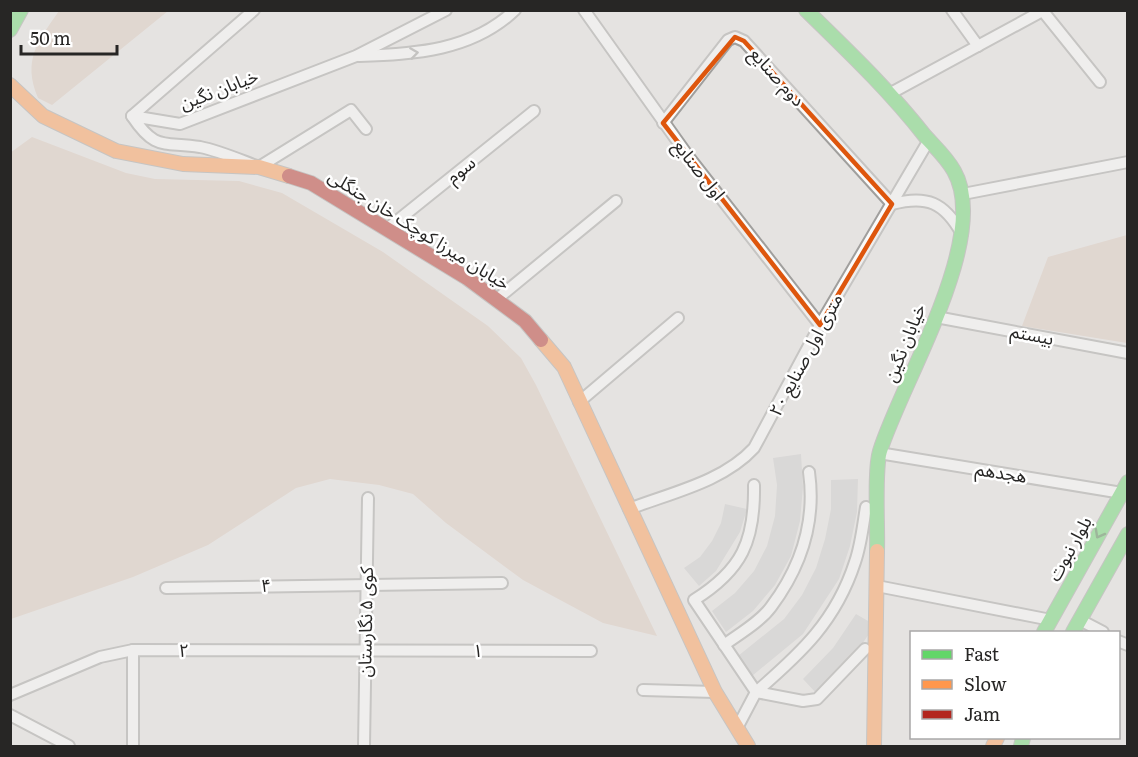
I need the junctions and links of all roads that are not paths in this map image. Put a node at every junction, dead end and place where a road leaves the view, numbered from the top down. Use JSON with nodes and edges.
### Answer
{"nodes":[{"id":1,"x":21,"y":10,"type":"edge"},
{"id":2,"x":254,"y":10,"type":"edge"},
{"id":3,"x":446,"y":10,"type":"edge"},
{"id":4,"x":515,"y":10,"type":"edge"},
{"id":5,"x":584,"y":10,"type":"edge"},
{"id":6,"x":806,"y":10,"type":"edge"},
{"id":7,"x":952,"y":10,"type":"edge"},
{"id":8,"x":1043,"y":11,"type":"edge"},
{"id":9,"x":10,"y":30,"type":"edge"},
{"id":10,"x":978,"y":46,"type":"junction"},
{"id":11,"x":356,"y":56,"type":"junction"},
{"id":12,"x":1100,"y":82,"type":"dead end"},
{"id":13,"x":10,"y":85,"type":"edge"},
{"id":14,"x":891,"y":93,"type":"junction"},
{"id":15,"x":534,"y":111,"type":"dead end"},
{"id":16,"x":132,"y":116,"type":"junction"},
{"id":17,"x":663,"y":123,"type":"junction"},
{"id":18,"x":366,"y":129,"type":"dead end"},
{"id":19,"x":929,"y":140,"type":"junction"},
{"id":20,"x":1128,"y":162,"type":"edge"},
{"id":21,"x":259,"y":167,"type":"junction"},
{"id":22,"x":963,"y":194,"type":"junction"},
{"id":23,"x":616,"y":201,"type":"dead end"},
{"id":24,"x":892,"y":204,"type":"junction"},
{"id":25,"x":387,"y":230,"type":"junction"},
{"id":26,"x":962,"y":234,"type":"junction"},
{"id":27,"x":497,"y":299,"type":"junction"},
{"id":28,"x":936,"y":317,"type":"junction"},
{"id":29,"x":678,"y":318,"type":"dead end"},
{"id":30,"x":820,"y":325,"type":"junction"},
{"id":31,"x":1128,"y":353,"type":"edge"},
{"id":32,"x":579,"y":402,"type":"junction"},
{"id":33,"x":879,"y":453,"type":"junction"},
{"id":34,"x":809,"y":472,"type":"dead end"},
{"id":35,"x":754,"y":485,"type":"dead end"},
{"id":36,"x":1125,"y":488,"type":"edge"},
{"id":37,"x":368,"y":498,"type":"dead end"},
{"id":38,"x":866,"y":507,"type":"dead end"},
{"id":39,"x":628,"y":509,"type":"junction"},
{"id":40,"x":1128,"y":534,"type":"edge"},
{"id":41,"x":367,"y":583,"type":"junction"},
{"id":42,"x":502,"y":583,"type":"dead end"},
{"id":43,"x":877,"y":586,"type":"junction"},
{"id":44,"x":166,"y":588,"type":"dead end"},
{"id":45,"x":1047,"y":626,"type":"edge"},
{"id":46,"x":1077,"y":626,"type":"edge"},
{"id":47,"x":1096,"y":631,"type":"edge"},
{"id":48,"x":724,"y":645,"type":"junction"},
{"id":49,"x":866,"y":649,"type":"dead end"},
{"id":50,"x":133,"y":650,"type":"junction"},
{"id":51,"x":365,"y":651,"type":"junction"},
{"id":52,"x":591,"y":651,"type":"dead end"},
{"id":53,"x":643,"y":690,"type":"dead end"},
{"id":54,"x":715,"y":692,"type":"junction"},
{"id":55,"x":756,"y":692,"type":"junction"},
{"id":56,"x":10,"y":694,"type":"edge"},
{"id":57,"x":10,"y":715,"type":"edge"},
{"id":58,"x":737,"y":728,"type":"junction"},
{"id":59,"x":69,"y":747,"type":"edge"},
{"id":60,"x":134,"y":747,"type":"edge"},
{"id":61,"x":364,"y":747,"type":"edge"},
{"id":62,"x":748,"y":747,"type":"edge"},
{"id":63,"x":874,"y":747,"type":"edge"}],
"edges":[{"from":1,"to":9,"type":"street"},
{"from":2,"to":16,"type":"street"},
{"from":3,"to":11,"type":"street","name":"خیابان نگین"},
{"from":11,"to":4,"type":"street","one_way":true},
{"from":5,"to":17,"type":"street","name":"اول صنایع"},
{"from":6,"to":14,"type":"street","name":"خیابان نگین"},
{"from":7,"to":10,"type":"street"},
{"from":8,"to":10,"type":"street"},
{"from":8,"to":12,"type":"street"},
{"from":10,"to":14,"type":"street"},
{"from":11,"to":16,"type":"street","name":"خیابان نگین"},
{"from":13,"to":21,"type":"street","name":"خیابان میرزا کوچک خان جنگلی"},
{"from":14,"to":19,"type":"street","name":"خیابان نگین"},
{"from":15,"to":25,"type":"street","name":"سوم"},
{"from":16,"to":21,"type":"street"},
{"from":17,"to":24,"type":"street","name":"دوم صنایع"},
{"from":17,"to":30,"type":"street","name":"اول صنایع"},
{"from":18,"to":21,"type":"street"},
{"from":19,"to":22,"type":"street","name":"خیابان نگین"},
{"from":19,"to":24,"type":"street","name":"۲۰ متری اول صنایع"},
{"from":20,"to":22,"type":"street"},
{"from":21,"to":25,"type":"street","name":"خیابان میرزا کوچک خان جنگلی"},
{"from":22,"to":26,"type":"street","name":"خیابان نگین"},
{"from":23,"to":27,"type":"street"},
{"from":24,"to":26,"type":"street"},
{"from":24,"to":30,"type":"street","name":"۲۰ متری اول صنایع"},
{"from":25,"to":27,"type":"street","name":"خیابان میرزا کوچک خان جنگلی"},
{"from":26,"to":28,"type":"street","name":"خیابان نگین"},
{"from":27,"to":32,"type":"street","name":"خیابان میرزا کوچک خان جنگلی"},
{"from":28,"to":31,"type":"street","name":"بیستم"},
{"from":28,"to":33,"type":"street","name":"خیابان نگین"},
{"from":29,"to":32,"type":"street"},
{"from":30,"to":39,"type":"street","name":"۲۰ متری اول صنایع"},
{"from":32,"to":39,"type":"street","name":"خیابان میرزا کوچک خان جنگلی"},
{"from":33,"to":36,"type":"street","name":"هجدهم"},
{"from":33,"to":43,"type":"street","name":"خیابان نگین"},
{"from":34,"to":48,"type":"street"},
{"from":35,"to":48,"type":"street"},
{"from":36,"to":45,"type":"street","name":"بلوار نبوت","one_way":true},
{"from":37,"to":41,"type":"street","name":"کوی ۵ نگارستان"},
{"from":38,"to":55,"type":"street"},
{"from":39,"to":54,"type":"street","name":"خیابان میرزا کوچک خان جنگلی"},
{"from":40,"to":46,"type":"street"},
{"from":41,"to":42,"type":"street","name":"۴"},
{"from":41,"to":44,"type":"street","name":"۴"},
{"from":41,"to":51,"type":"street","name":"کوی ۵ نگارستان"},
{"from":43,"to":45,"type":"street"},
{"from":43,"to":63,"type":"street","name":"خیابان نگین"},
{"from":46,"to":47,"type":"street"},
{"from":48,"to":55,"type":"street"},
{"from":49,"to":55,"type":"street"},
{"from":50,"to":51,"type":"street","name":"۲"},
{"from":50,"to":56,"type":"street","name":"۲"},
{"from":50,"to":60,"type":"street"},
{"from":51,"to":52,"type":"street","name":"۱"},
{"from":51,"to":61,"type":"street","name":"کوی ۵ نگارستان"},
{"from":53,"to":54,"type":"street"},
{"from":54,"to":58,"type":"street","name":"خیابان میرزا کوچک خان جنگلی"},
{"from":55,"to":58,"type":"street"},
{"from":57,"to":59,"type":"street"},
{"from":58,"to":62,"type":"street","name":"خیابان میرزا کوچک خان جنگلی"}]}
